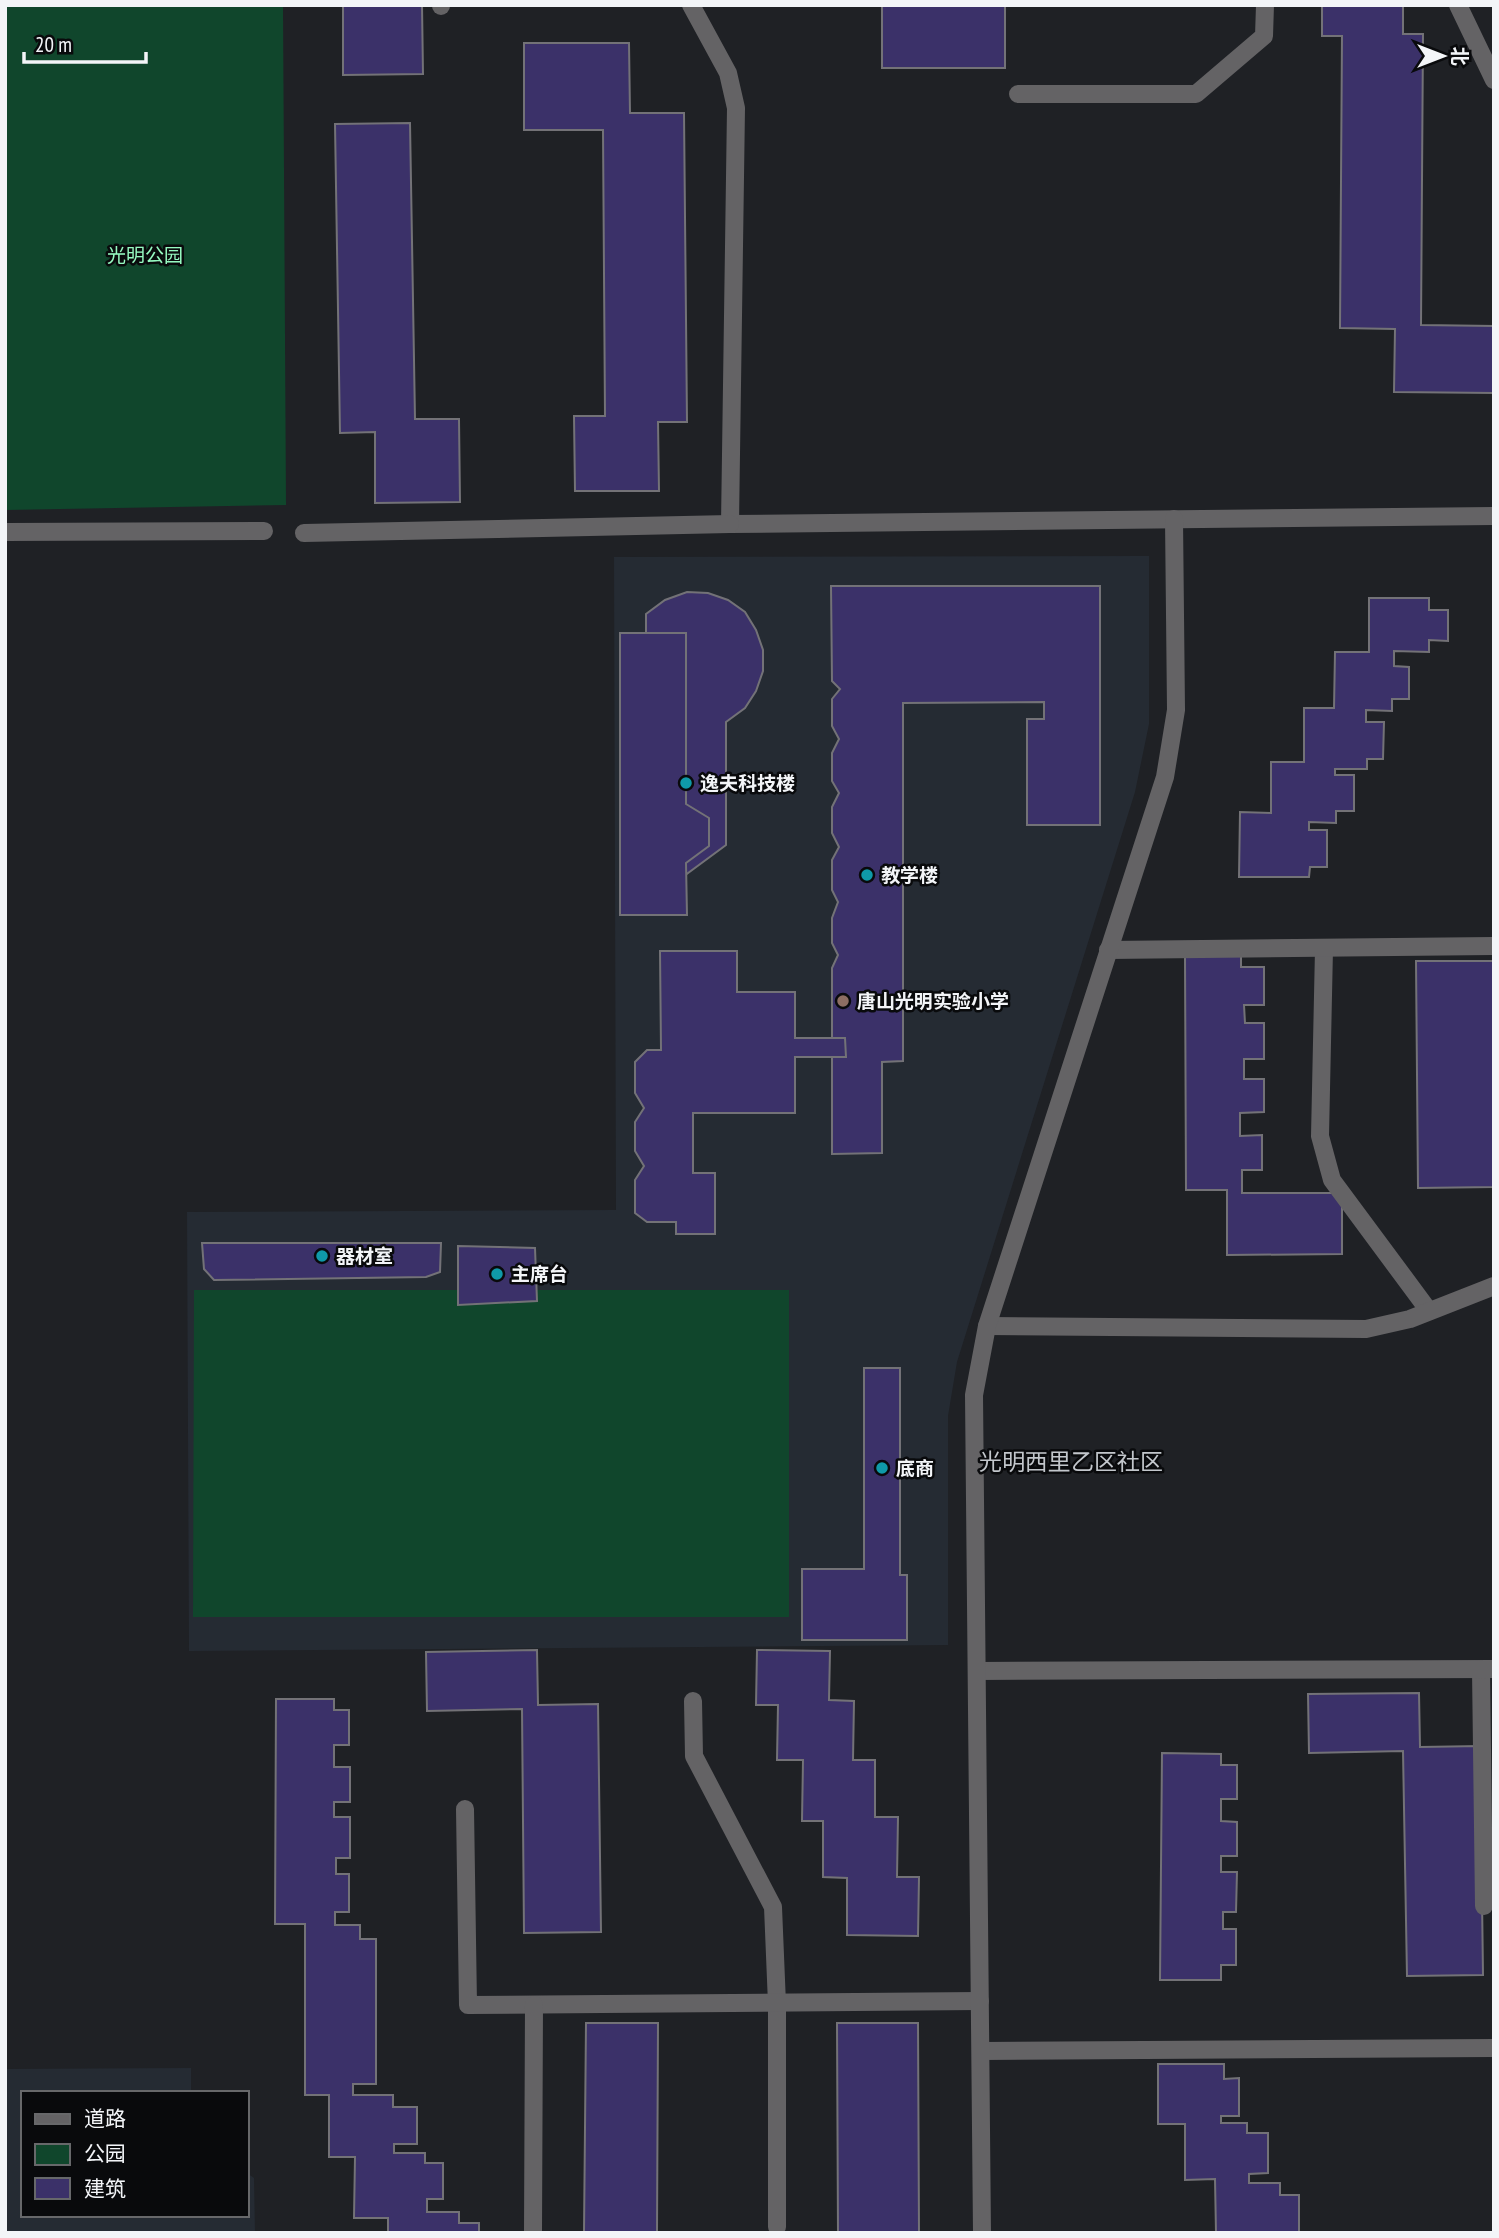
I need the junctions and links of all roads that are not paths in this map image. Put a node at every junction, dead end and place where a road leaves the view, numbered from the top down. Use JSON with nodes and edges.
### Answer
{"nodes":[{"id":1,"x":691,"y":5,"type":"edge"},
{"id":2,"x":1265,"y":5,"type":"edge"},
{"id":3,"x":1458,"y":5,"type":"edge"},
{"id":4,"x":1494,"y":80,"type":"edge"},
{"id":5,"x":1018,"y":94,"type":"dead end"},
{"id":6,"x":1494,"y":516,"type":"edge"},
{"id":7,"x":1174,"y":519,"type":"junction"},
{"id":8,"x":730,"y":524,"type":"junction"},
{"id":9,"x":264,"y":531,"type":"dead end"},
{"id":10,"x":5,"y":532,"type":"edge"},
{"id":11,"x":304,"y":533,"type":"dead end"},
{"id":12,"x":1494,"y":946,"type":"edge"},
{"id":13,"x":1324,"y":949,"type":"junction"},
{"id":14,"x":1108,"y":950,"type":"junction"},
{"id":15,"x":1494,"y":1286,"type":"edge"},
{"id":16,"x":1429,"y":1311,"type":"junction"},
{"id":17,"x":987,"y":1326,"type":"junction"},
{"id":18,"x":1487,"y":1670,"type":"edge"},
{"id":19,"x":977,"y":1671,"type":"junction"},
{"id":20,"x":693,"y":1701,"type":"dead end"},
{"id":21,"x":465,"y":1809,"type":"dead end"},
{"id":22,"x":1484,"y":1906,"type":"dead end"},
{"id":23,"x":980,"y":2001,"type":"junction"},
{"id":24,"x":777,"y":2004,"type":"junction"},
{"id":25,"x":534,"y":2005,"type":"junction"},
{"id":26,"x":1494,"y":2048,"type":"edge"},
{"id":27,"x":981,"y":2051,"type":"junction"},
{"id":28,"x":778,"y":2227,"type":"dead end"},
{"id":29,"x":533,"y":2233,"type":"edge"},
{"id":30,"x":982,"y":2233,"type":"edge"}],
"edges":[{"from":1,"to":8,"type":"street"},
{"from":2,"to":5,"type":"street"},
{"from":3,"to":4,"type":"street"},
{"from":6,"to":7,"type":"street"},
{"from":7,"to":8,"type":"street"},
{"from":7,"to":14,"type":"street"},
{"from":8,"to":11,"type":"street"},
{"from":9,"to":10,"type":"street"},
{"from":12,"to":13,"type":"street"},
{"from":13,"to":14,"type":"street"},
{"from":13,"to":16,"type":"street"},
{"from":14,"to":17,"type":"street"},
{"from":15,"to":16,"type":"street"},
{"from":16,"to":17,"type":"street"},
{"from":17,"to":19,"type":"street"},
{"from":18,"to":19,"type":"street"},
{"from":18,"to":22,"type":"street"},
{"from":19,"to":23,"type":"street"},
{"from":20,"to":24,"type":"street"},
{"from":21,"to":25,"type":"street"},
{"from":23,"to":24,"type":"street"},
{"from":23,"to":27,"type":"street"},
{"from":24,"to":25,"type":"street"},
{"from":24,"to":28,"type":"street"},
{"from":25,"to":29,"type":"street"},
{"from":26,"to":27,"type":"street"},
{"from":27,"to":30,"type":"street"}]}
